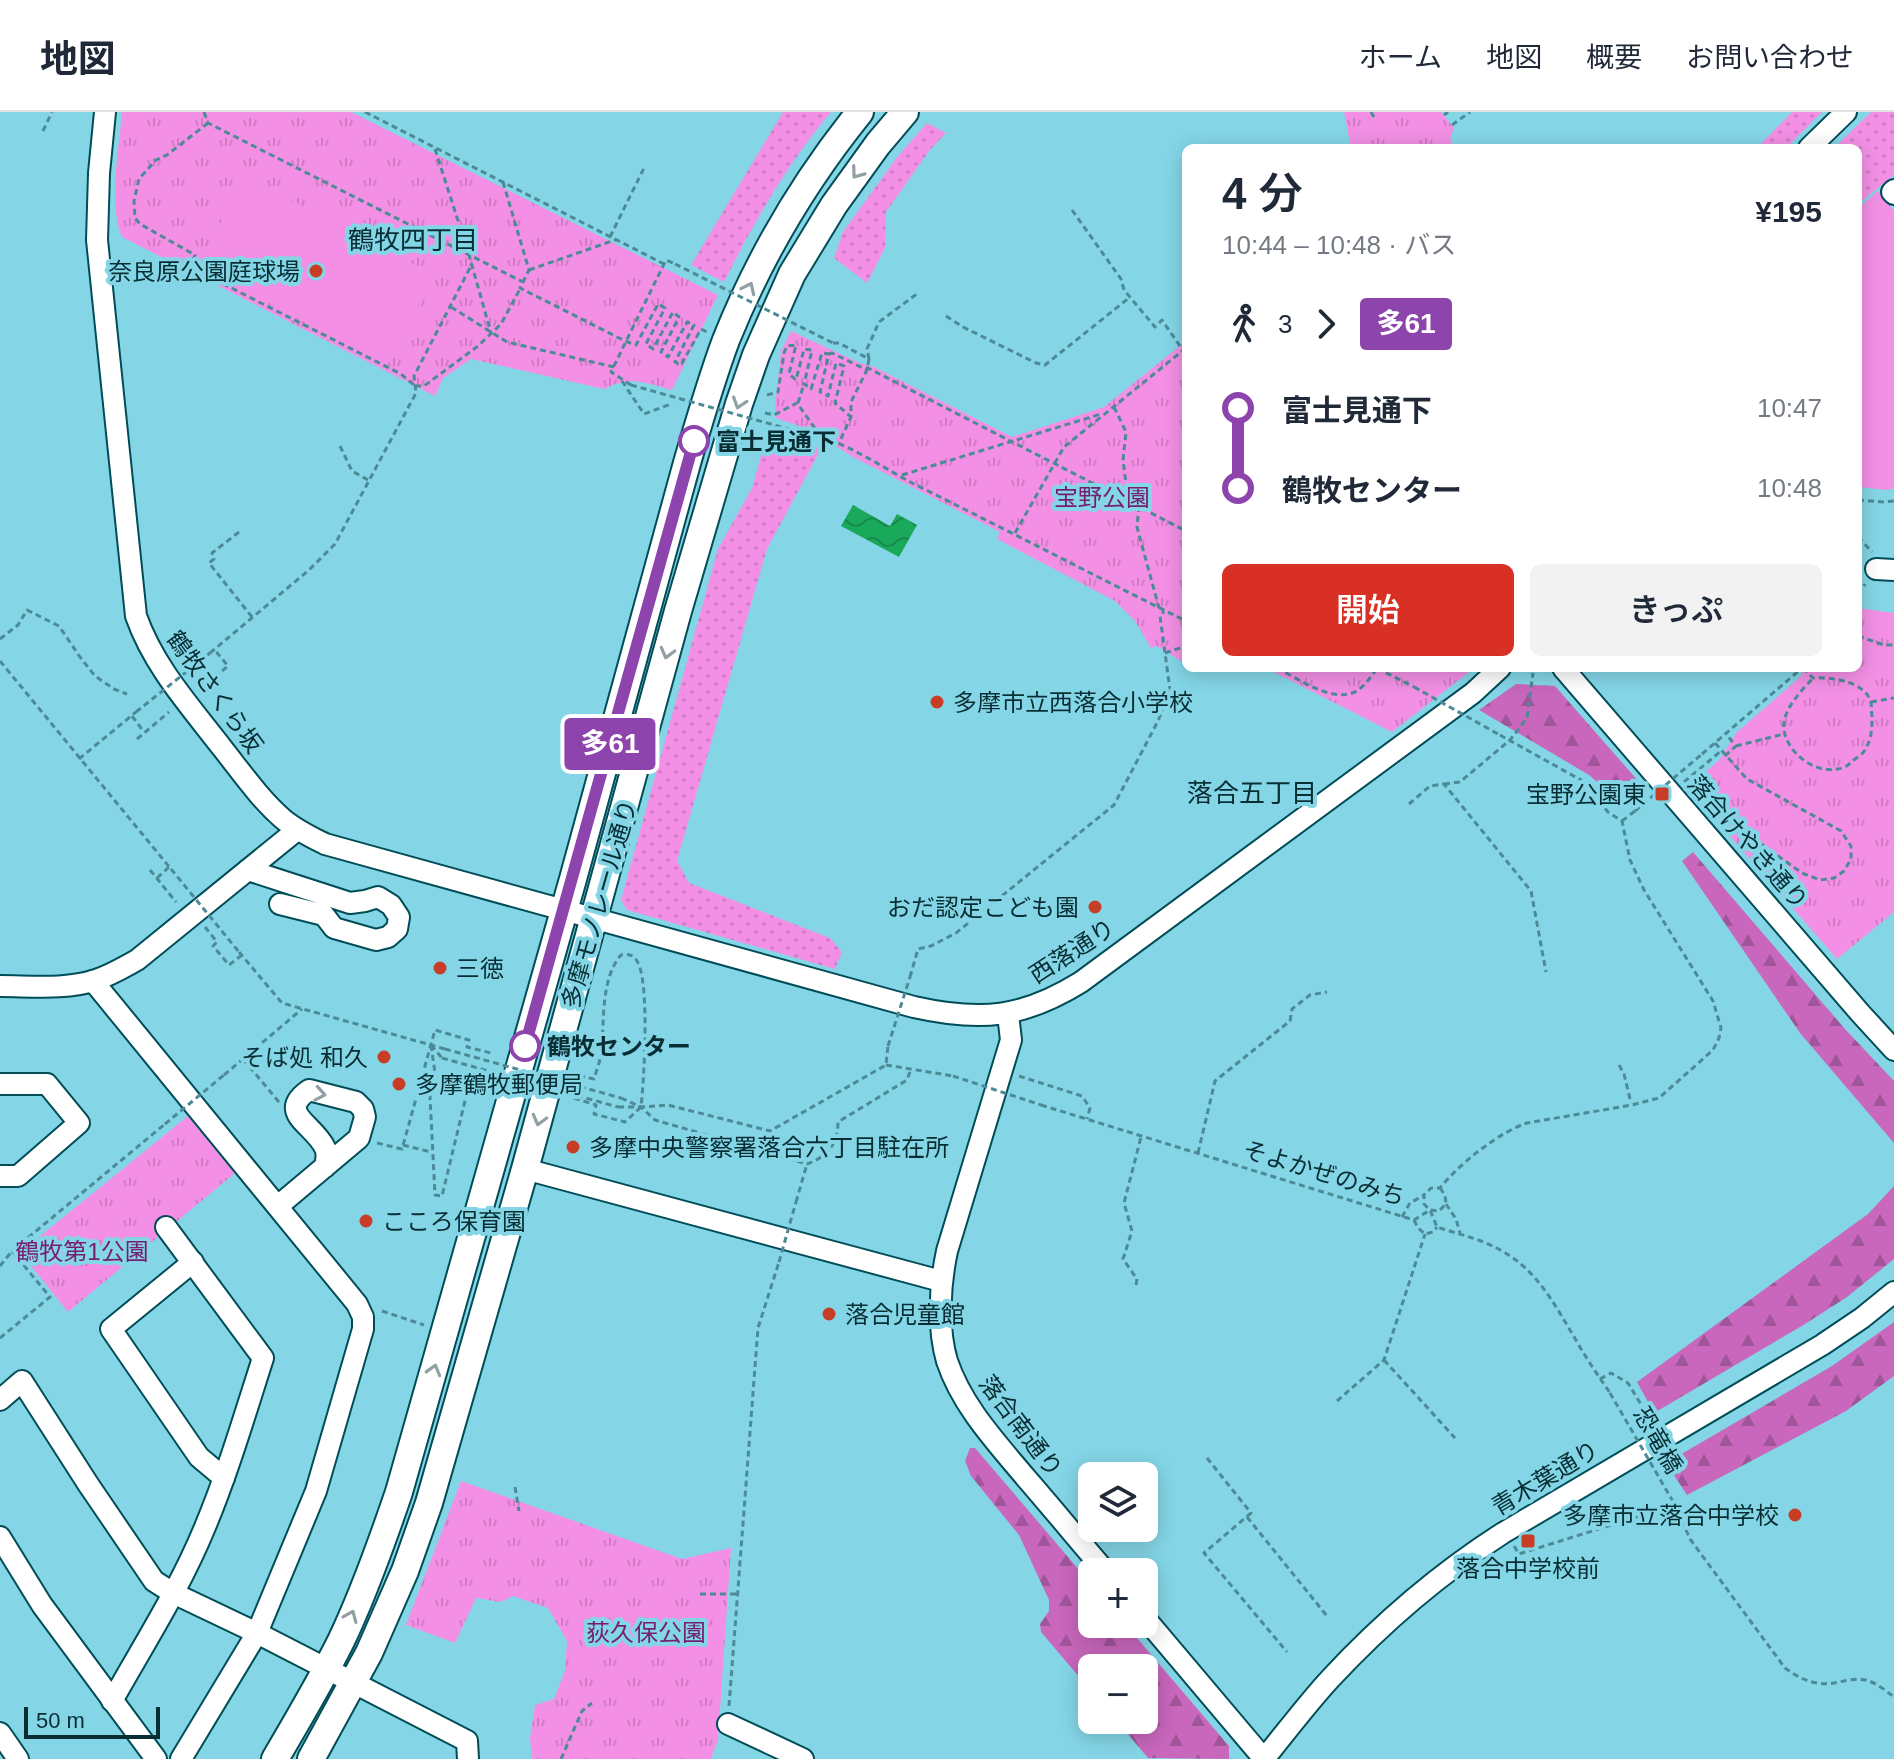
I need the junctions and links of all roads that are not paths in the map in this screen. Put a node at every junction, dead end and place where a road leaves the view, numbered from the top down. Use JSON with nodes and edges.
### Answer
{"nodes":[{"id":1,"x":105,"y":112,"type":"edge"},
{"id":2,"x":860,"y":112,"type":"edge"},
{"id":3,"x":905,"y":112,"type":"edge"},
{"id":4,"x":1846,"y":112,"type":"edge"},
{"id":5,"x":1813,"y":144,"type":"edge"},
{"id":6,"x":1496,"y":672,"type":"edge"},
{"id":7,"x":1566,"y":672,"type":"edge"},
{"id":8,"x":297,"y":830,"type":"junction"},
{"id":9,"x":248,"y":870,"type":"junction"},
{"id":10,"x":280,"y":904,"type":"dead end"},
{"id":11,"x":564,"y":910,"type":"junction"},
{"id":12,"x":594,"y":919,"type":"junction"},
{"id":13,"x":93,"y":981,"type":"junction"},
{"id":14,"x":0,"y":986,"type":"edge"},
{"id":15,"x":1008,"y":1014,"type":"junction"},
{"id":16,"x":1894,"y":1050,"type":"edge"},
{"id":17,"x":0,"y":1084,"type":"edge"},
{"id":18,"x":352,"y":1144,"type":"junction"},
{"id":19,"x":324,"y":1146,"type":"junction"},
{"id":20,"x":325,"y":1167,"type":"junction"},
{"id":21,"x":525,"y":1169,"type":"junction"},
{"id":22,"x":0,"y":1176,"type":"edge"},
{"id":23,"x":278,"y":1206,"type":"junction"},
{"id":24,"x":166,"y":1227,"type":"dead end"},
{"id":25,"x":193,"y":1262,"type":"junction"},
{"id":26,"x":941,"y":1281,"type":"junction"},
{"id":27,"x":1894,"y":1292,"type":"edge"},
{"id":28,"x":0,"y":1400,"type":"edge"},
{"id":29,"x":224,"y":1478,"type":"junction"},
{"id":30,"x":0,"y":1537,"type":"edge"},
{"id":31,"x":1094,"y":1558,"type":"edge"},
{"id":32,"x":173,"y":1593,"type":"junction"},
{"id":33,"x":257,"y":1633,"type":"junction"},
{"id":34,"x":1158,"y":1634,"type":"edge"},
{"id":35,"x":326,"y":1669,"type":"junction"},
{"id":36,"x":354,"y":1683,"type":"junction"},
{"id":37,"x":112,"y":1701,"type":"junction"},
{"id":38,"x":728,"y":1724,"type":"road end"},
{"id":39,"x":0,"y":1733,"type":"edge"},
{"id":40,"x":18,"y":1759,"type":"edge"},
{"id":41,"x":156,"y":1759,"type":"edge"},
{"id":42,"x":181,"y":1759,"type":"edge"},
{"id":43,"x":275,"y":1759,"type":"edge"},
{"id":44,"x":311,"y":1759,"type":"edge"},
{"id":45,"x":468,"y":1759,"type":"edge"},
{"id":46,"x":803,"y":1759,"type":"edge"},
{"id":47,"x":1264,"y":1759,"type":"edge"}],
"edges":[{"from":1,"to":8,"type":"street","name":"鶴牧さくら坂"},
{"from":11,"to":2,"type":"main road","name":"多摩モノレール通り","one_way":true},
{"from":3,"to":12,"type":"main road","name":"多摩モノレール通り","one_way":true},
{"from":4,"to":5,"type":"street"},
{"from":6,"to":15,"type":"street","name":"西落通り"},
{"from":7,"to":16,"type":"street","name":"落合けやき通り"},
{"from":8,"to":9,"type":"street"},
{"from":8,"to":11,"type":"street","name":"鶴牧さくら坂"},
{"from":9,"to":10,"type":"street"},
{"from":9,"to":13,"type":"street"},
{"from":11,"to":12,"type":"street","name":"鶴牧さくら坂"},
{"from":35,"to":11,"type":"main road","name":"多摩モノレール通り","one_way":true},
{"from":12,"to":15,"type":"street","name":"西落通り"},
{"from":12,"to":21,"type":"main road","name":"多摩モノレール通り","one_way":true},
{"from":13,"to":14,"type":"street"},
{"from":13,"to":23,"type":"street"},
{"from":15,"to":26,"type":"street","name":"落合南通り"},
{"from":17,"to":22,"type":"street"},
{"from":18,"to":19,"type":"street"},
{"from":19,"to":18,"type":"street","one_way":true},
{"from":18,"to":20,"type":"street"},
{"from":19,"to":20,"type":"street"},
{"from":20,"to":23,"type":"street"},
{"from":21,"to":26,"type":"street"},
{"from":21,"to":36,"type":"main road","name":"多摩モノレール通り"},
{"from":23,"to":33,"type":"street"},
{"from":24,"to":25,"type":"street"},
{"from":25,"to":29,"type":"street"},
{"from":25,"to":29,"type":"street"},
{"from":26,"to":31,"type":"street","name":"落合南通り"},
{"from":27,"to":47,"type":"street","name":"青木葉通り"},
{"from":28,"to":32,"type":"street"},
{"from":29,"to":32,"type":"street"},
{"from":30,"to":37,"type":"street"},
{"from":32,"to":33,"type":"street"},
{"from":32,"to":37,"type":"street"},
{"from":33,"to":35,"type":"street"},
{"from":33,"to":42,"type":"street"},
{"from":34,"to":47,"type":"street"},
{"from":35,"to":36,"type":"street"},
{"from":35,"to":43,"type":"main road","name":"多摩モノレール通り"},
{"from":36,"to":44,"type":"main road","name":"多摩モノレール通り"},
{"from":36,"to":45,"type":"street"},
{"from":37,"to":41,"type":"street"},
{"from":38,"to":46,"type":"street"},
{"from":39,"to":40,"type":"street"}]}
